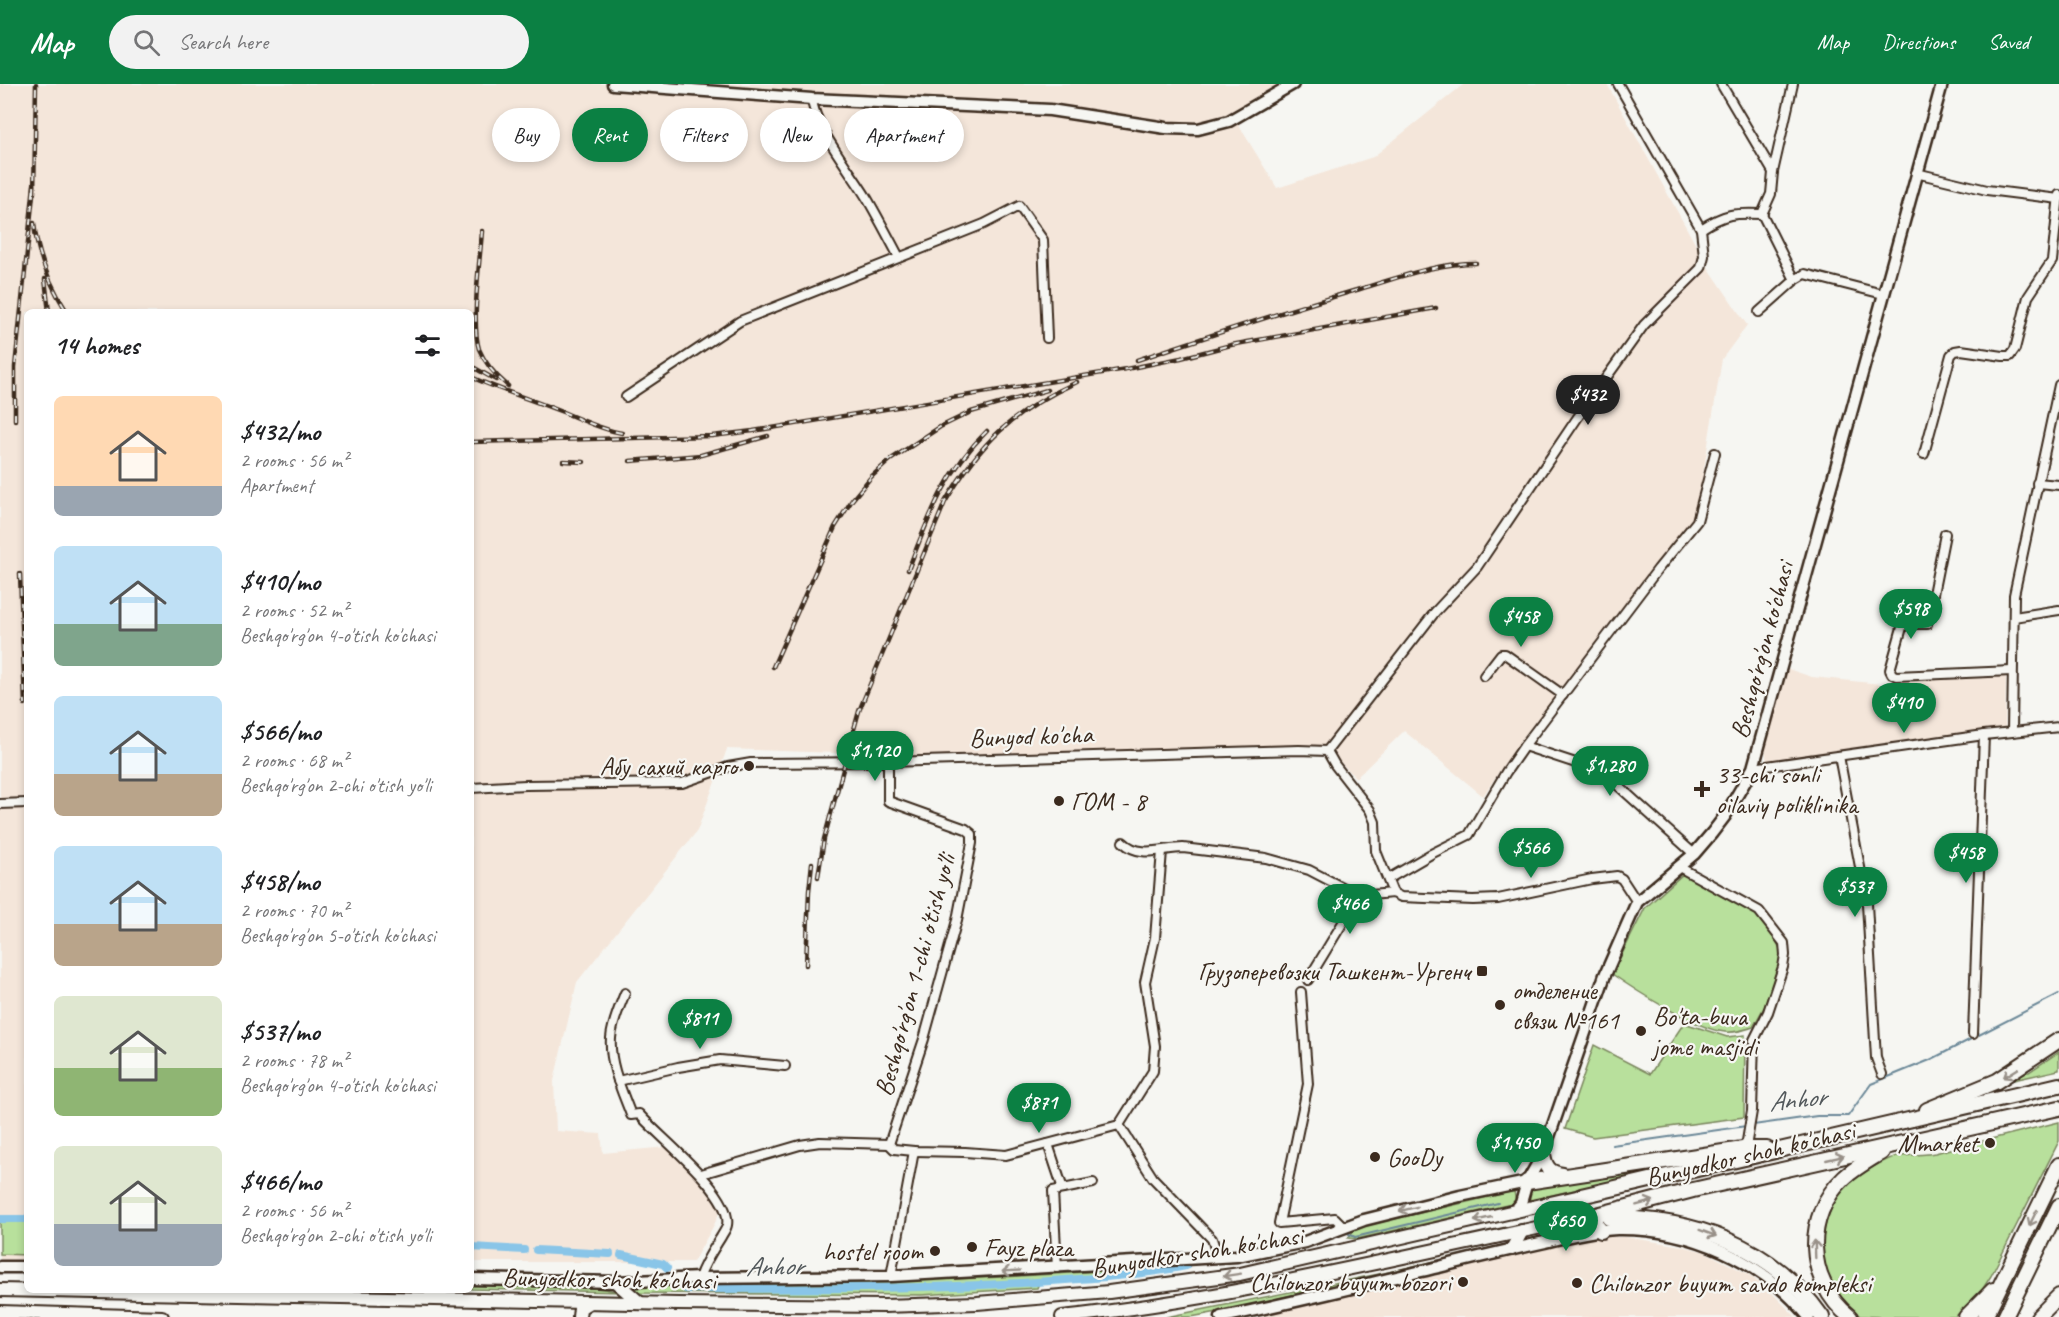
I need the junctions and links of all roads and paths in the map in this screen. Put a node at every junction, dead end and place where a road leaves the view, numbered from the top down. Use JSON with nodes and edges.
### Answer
{"nodes":[{"id":1,"x":613,"y":84,"type":"edge"},
{"id":2,"x":1293,"y":84,"type":"edge"},
{"id":3,"x":1618,"y":84,"type":"edge"},
{"id":4,"x":1721,"y":84,"type":"edge"},
{"id":5,"x":1793,"y":84,"type":"edge"},
{"id":6,"x":1942,"y":84,"type":"edge"},
{"id":7,"x":812,"y":99,"type":"junction"},
{"id":8,"x":1773,"y":172,"type":"junction"},
{"id":9,"x":1916,"y":173,"type":"junction"},
{"id":10,"x":2059,"y":198,"type":"edge"},
{"id":11,"x":1762,"y":214,"type":"junction"},
{"id":12,"x":1701,"y":229,"type":"junction"},
{"id":13,"x":899,"y":257,"type":"junction"},
{"id":14,"x":2056,"y":261,"type":"edge"},
{"id":15,"x":1795,"y":280,"type":"junction"},
{"id":16,"x":1883,"y":294,"type":"junction"},
{"id":17,"x":1759,"y":312,"type":"dead end"},
{"id":18,"x":1047,"y":338,"type":"dead end"},
{"id":19,"x":2059,"y":386,"type":"edge"},
{"id":20,"x":626,"y":397,"type":"dead end"},
{"id":21,"x":1715,"y":453,"type":"dead end"},
{"id":22,"x":1924,"y":454,"type":"dead end"},
{"id":23,"x":2037,"y":483,"type":"junction"},
{"id":24,"x":2059,"y":485,"type":"edge"},
{"id":25,"x":1944,"y":534,"type":"dead end"},
{"id":26,"x":2059,"y":610,"type":"edge"},
{"id":27,"x":2014,"y":617,"type":"junction"},
{"id":28,"x":2012,"y":671,"type":"junction"},
{"id":29,"x":1484,"y":676,"type":"dead end"},
{"id":30,"x":1563,"y":695,"type":"junction"},
{"id":31,"x":2059,"y":727,"type":"edge"},
{"id":32,"x":2012,"y":731,"type":"junction"},
{"id":33,"x":1984,"y":735,"type":"junction"},
{"id":34,"x":1524,"y":746,"type":"junction"},
{"id":35,"x":1328,"y":751,"type":"junction"},
{"id":36,"x":1839,"y":756,"type":"junction"},
{"id":37,"x":888,"y":762,"type":"junction"},
{"id":38,"x":1753,"y":768,"type":"junction"},
{"id":39,"x":474,"y":788,"type":"edge"},
{"id":40,"x":24,"y":803,"type":"edge"},
{"id":41,"x":0,"y":804,"type":"edge"},
{"id":42,"x":1124,"y":842,"type":"dead end"},
{"id":43,"x":1162,"y":851,"type":"junction"},
{"id":44,"x":1694,"y":854,"type":"junction"},
{"id":45,"x":1679,"y":867,"type":"junction"},
{"id":46,"x":1388,"y":879,"type":"junction"},
{"id":47,"x":1393,"y":892,"type":"junction"},
{"id":48,"x":1359,"y":896,"type":"junction"},
{"id":49,"x":1637,"y":902,"type":"junction"},
{"id":50,"x":1308,"y":980,"type":"dead end"},
{"id":51,"x":1301,"y":992,"type":"dead end"},
{"id":52,"x":625,"y":993,"type":"dead end"},
{"id":53,"x":1973,"y":1034,"type":"dead end"},
{"id":54,"x":2059,"y":1040,"type":"edge"},
{"id":55,"x":785,"y":1066,"type":"dead end"},
{"id":56,"x":1882,"y":1074,"type":"dead end"},
{"id":57,"x":618,"y":1081,"type":"junction"},
{"id":58,"x":2059,"y":1085,"type":"edge"},
{"id":59,"x":2059,"y":1108,"type":"edge"},
{"id":60,"x":1898,"y":1124,"type":"junction"},
{"id":61,"x":1119,"y":1125,"type":"junction"},
{"id":62,"x":1745,"y":1142,"type":"junction"},
{"id":63,"x":889,"y":1144,"type":"junction"},
{"id":64,"x":1048,"y":1144,"type":"junction"},
{"id":65,"x":1896,"y":1144,"type":"junction"},
{"id":66,"x":1790,"y":1149,"type":"junction"},
{"id":67,"x":914,"y":1152,"type":"junction"},
{"id":68,"x":1543,"y":1154,"type":"junction"},
{"id":69,"x":2059,"y":1165,"type":"edge"},
{"id":70,"x":701,"y":1174,"type":"junction"},
{"id":71,"x":1568,"y":1176,"type":"junction"},
{"id":72,"x":1527,"y":1182,"type":"junction"},
{"id":73,"x":1093,"y":1183,"type":"dead end"},
{"id":74,"x":1063,"y":1189,"type":"junction"},
{"id":75,"x":1581,"y":1196,"type":"joint"},
{"id":76,"x":2059,"y":1206,"type":"edge"},
{"id":77,"x":1514,"y":1212,"type":"junction"},
{"id":78,"x":1589,"y":1217,"type":"junction"},
{"id":79,"x":1344,"y":1227,"type":"junction"},
{"id":80,"x":1522,"y":1231,"type":"junction"},
{"id":81,"x":1601,"y":1231,"type":"junction"},
{"id":82,"x":1512,"y":1249,"type":"junction"},
{"id":83,"x":1218,"y":1257,"type":"junction"},
{"id":84,"x":0,"y":1267,"type":"edge"},
{"id":85,"x":24,"y":1267,"type":"edge"},
{"id":86,"x":1057,"y":1268,"type":"junction"},
{"id":87,"x":891,"y":1276,"type":"junction"},
{"id":88,"x":2005,"y":1277,"type":"junction"},
{"id":89,"x":699,"y":1278,"type":"junction"},
{"id":90,"x":474,"y":1279,"type":"edge"},
{"id":91,"x":616,"y":1282,"type":"junction"},
{"id":92,"x":0,"y":1290,"type":"edge"},
{"id":93,"x":24,"y":1291,"type":"edge"},
{"id":94,"x":136,"y":1293,"type":"edge"},
{"id":95,"x":2059,"y":1296,"type":"edge"},
{"id":96,"x":588,"y":1303,"type":"junction"},
{"id":97,"x":639,"y":1303,"type":"junction"},
{"id":98,"x":884,"y":1306,"type":"junction"},
{"id":99,"x":0,"y":1312,"type":"edge"},
{"id":100,"x":162,"y":1317,"type":"edge"},
{"id":101,"x":579,"y":1317,"type":"edge"},
{"id":102,"x":895,"y":1317,"type":"edge"},
{"id":103,"x":1062,"y":1317,"type":"edge"},
{"id":104,"x":1221,"y":1317,"type":"edge"},
{"id":105,"x":1809,"y":1317,"type":"edge"},
{"id":106,"x":1822,"y":1317,"type":"edge"},
{"id":107,"x":1850,"y":1317,"type":"edge"},
{"id":108,"x":1965,"y":1317,"type":"edge"},
{"id":109,"x":1985,"y":1317,"type":"edge"},
{"id":110,"x":2006,"y":1317,"type":"edge"},
{"id":111,"x":2038,"y":1317,"type":"edge"}],
"edges":[{"from":1,"to":7,"type":"street"},
{"from":2,"to":7,"type":"street"},
{"from":3,"to":12,"type":"street"},
{"from":4,"to":8,"type":"street"},
{"from":5,"to":8,"type":"street"},
{"from":6,"to":9,"type":"street","name":"Beshqo'rg'on ko'chasi"},
{"from":7,"to":13,"type":"street"},
{"from":8,"to":11,"type":"street"},
{"from":9,"to":10,"type":"street"},
{"from":9,"to":16,"type":"street","name":"Beshqo'rg'on ko'chasi"},
{"from":10,"to":14,"type":"street"},
{"from":11,"to":12,"type":"street"},
{"from":11,"to":15,"type":"street"},
{"from":12,"to":35,"type":"street"},
{"from":13,"to":18,"type":"street"},
{"from":13,"to":20,"type":"street"},
{"from":14,"to":22,"type":"street"},
{"from":15,"to":16,"type":"street"},
{"from":15,"to":17,"type":"street"},
{"from":16,"to":38,"type":"street","name":"Beshqo'rg'on ko'chasi"},
{"from":19,"to":23,"type":"street"},
{"from":21,"to":30,"type":"street"},
{"from":23,"to":24,"type":"street"},
{"from":23,"to":27,"type":"street"},
{"from":25,"to":28,"type":"street"},
{"from":26,"to":27,"type":"street"},
{"from":27,"to":28,"type":"street"},
{"from":28,"to":32,"type":"street"},
{"from":29,"to":30,"type":"street"},
{"from":30,"to":34,"type":"street"},
{"from":31,"to":32,"type":"street"},
{"from":32,"to":33,"type":"street"},
{"from":33,"to":36,"type":"street"},
{"from":33,"to":53,"type":"street"},
{"from":34,"to":44,"type":"street"},
{"from":34,"to":46,"type":"street"},
{"from":35,"to":37,"type":"street","name":"Bunyod ko'cha"},
{"from":35,"to":46,"type":"street"},
{"from":36,"to":38,"type":"street"},
{"from":36,"to":56,"type":"street"},
{"from":37,"to":39,"type":"street","name":"Bunyod ko'cha"},
{"from":37,"to":63,"type":"street","name":"Beshqo'rg'on 1-chi o'tish yo'li"},
{"from":38,"to":44,"type":"street","name":"Beshqo'rg'on ko'chasi"},
{"from":40,"to":41,"type":"street"},
{"from":42,"to":43,"type":"street"},
{"from":43,"to":48,"type":"street"},
{"from":43,"to":61,"type":"street"},
{"from":44,"to":45,"type":"street","name":"Beshqo'rg'on ko'chasi"},
{"from":45,"to":49,"type":"street","name":"Beshqo'rg'on ko'chasi"},
{"from":45,"to":62,"type":"street"},
{"from":46,"to":47,"type":"street"},
{"from":47,"to":48,"type":"street"},
{"from":47,"to":49,"type":"street"},
{"from":48,"to":50,"type":"street"},
{"from":49,"to":68,"type":"street","name":"Beshqo'rg'on ko'chasi"},
{"from":51,"to":79,"type":"street"},
{"from":52,"to":57,"type":"street"},
{"from":54,"to":60,"type":"highway","one_way":true},
{"from":55,"to":57,"type":"street"},
{"from":57,"to":70,"type":"street"},
{"from":58,"to":60,"type":"highway","name":"Bunyodkor shoh ko'chasi"},
{"from":59,"to":65,"type":"highway","name":"Bunyodkor shoh ko'chasi"},
{"from":60,"to":66,"type":"highway","name":"Bunyodkor shoh ko'chasi"},
{"from":61,"to":64,"type":"street"},
{"from":61,"to":83,"type":"street"},
{"from":62,"to":66,"type":"highway"},
{"from":62,"to":71,"type":"highway"},
{"from":63,"to":67,"type":"street"},
{"from":63,"to":70,"type":"street"},
{"from":64,"to":67,"type":"street"},
{"from":64,"to":74,"type":"street"},
{"from":78,"to":65,"type":"highway","name":"Bunyodkor shoh ko'chasi","one_way":true},
{"from":107,"to":65,"type":"highway","one_way":true},
{"from":66,"to":75,"type":"highway","name":"Bunyodkor shoh ko'chasi"},
{"from":67,"to":87,"type":"street"},
{"from":68,"to":71,"type":"highway"},
{"from":68,"to":72,"type":"street","name":"Beshqo'rg'on ko'chasi"},
{"from":69,"to":88,"type":"highway","one_way":true},
{"from":70,"to":89,"type":"street"},
{"from":71,"to":72,"type":"highway"},
{"from":72,"to":77,"type":"street","name":"Beshqo'rg'on ko'chasi"},
{"from":72,"to":79,"type":"street","one_way":true},
{"from":73,"to":74,"type":"street"},
{"from":74,"to":86,"type":"street"},
{"from":75,"to":77,"type":"main road","name":"Bunyodkor shoh ko'chasi"},
{"from":76,"to":110,"type":"highway"},
{"from":77,"to":98,"type":"main road","name":"Bunyodkor shoh ko'chasi","one_way":true},
{"from":78,"to":80,"type":"main road","name":"Bunyodkor shoh ko'chasi"},
{"from":78,"to":81,"type":"highway"},
{"from":78,"to":106,"type":"highway","one_way":true},
{"from":79,"to":83,"type":"street"},
{"from":80,"to":82,"type":"main road"},
{"from":80,"to":103,"type":"main road","name":"Bunyodkor shoh ko'chasi"},
{"from":81,"to":82,"type":"street"},
{"from":81,"to":105,"type":"street"},
{"from":82,"to":104,"type":"street"},
{"from":83,"to":86,"type":"street"},
{"from":84,"to":85,"type":"street"},
{"from":86,"to":87,"type":"street","one_way":true},
{"from":87,"to":89,"type":"street"},
{"from":88,"to":108,"type":"highway"},
{"from":88,"to":109,"type":"highway"},
{"from":89,"to":91,"type":"street"},
{"from":90,"to":91,"type":"street"},
{"from":91,"to":97,"type":"main road"},
{"from":92,"to":93,"type":"main road","name":"Bunyodkor shoh ko'chasi"},
{"from":94,"to":96,"type":"main road","name":"Bunyodkor shoh ko'chasi"},
{"from":95,"to":111,"type":"highway"},
{"from":96,"to":97,"type":"main road","name":"Bunyodkor shoh ko'chasi"},
{"from":96,"to":101,"type":"main road"},
{"from":97,"to":98,"type":"main road","name":"Bunyodkor shoh ko'chasi"},
{"from":98,"to":102,"type":"main road"},
{"from":99,"to":100,"type":"main road"}]}
